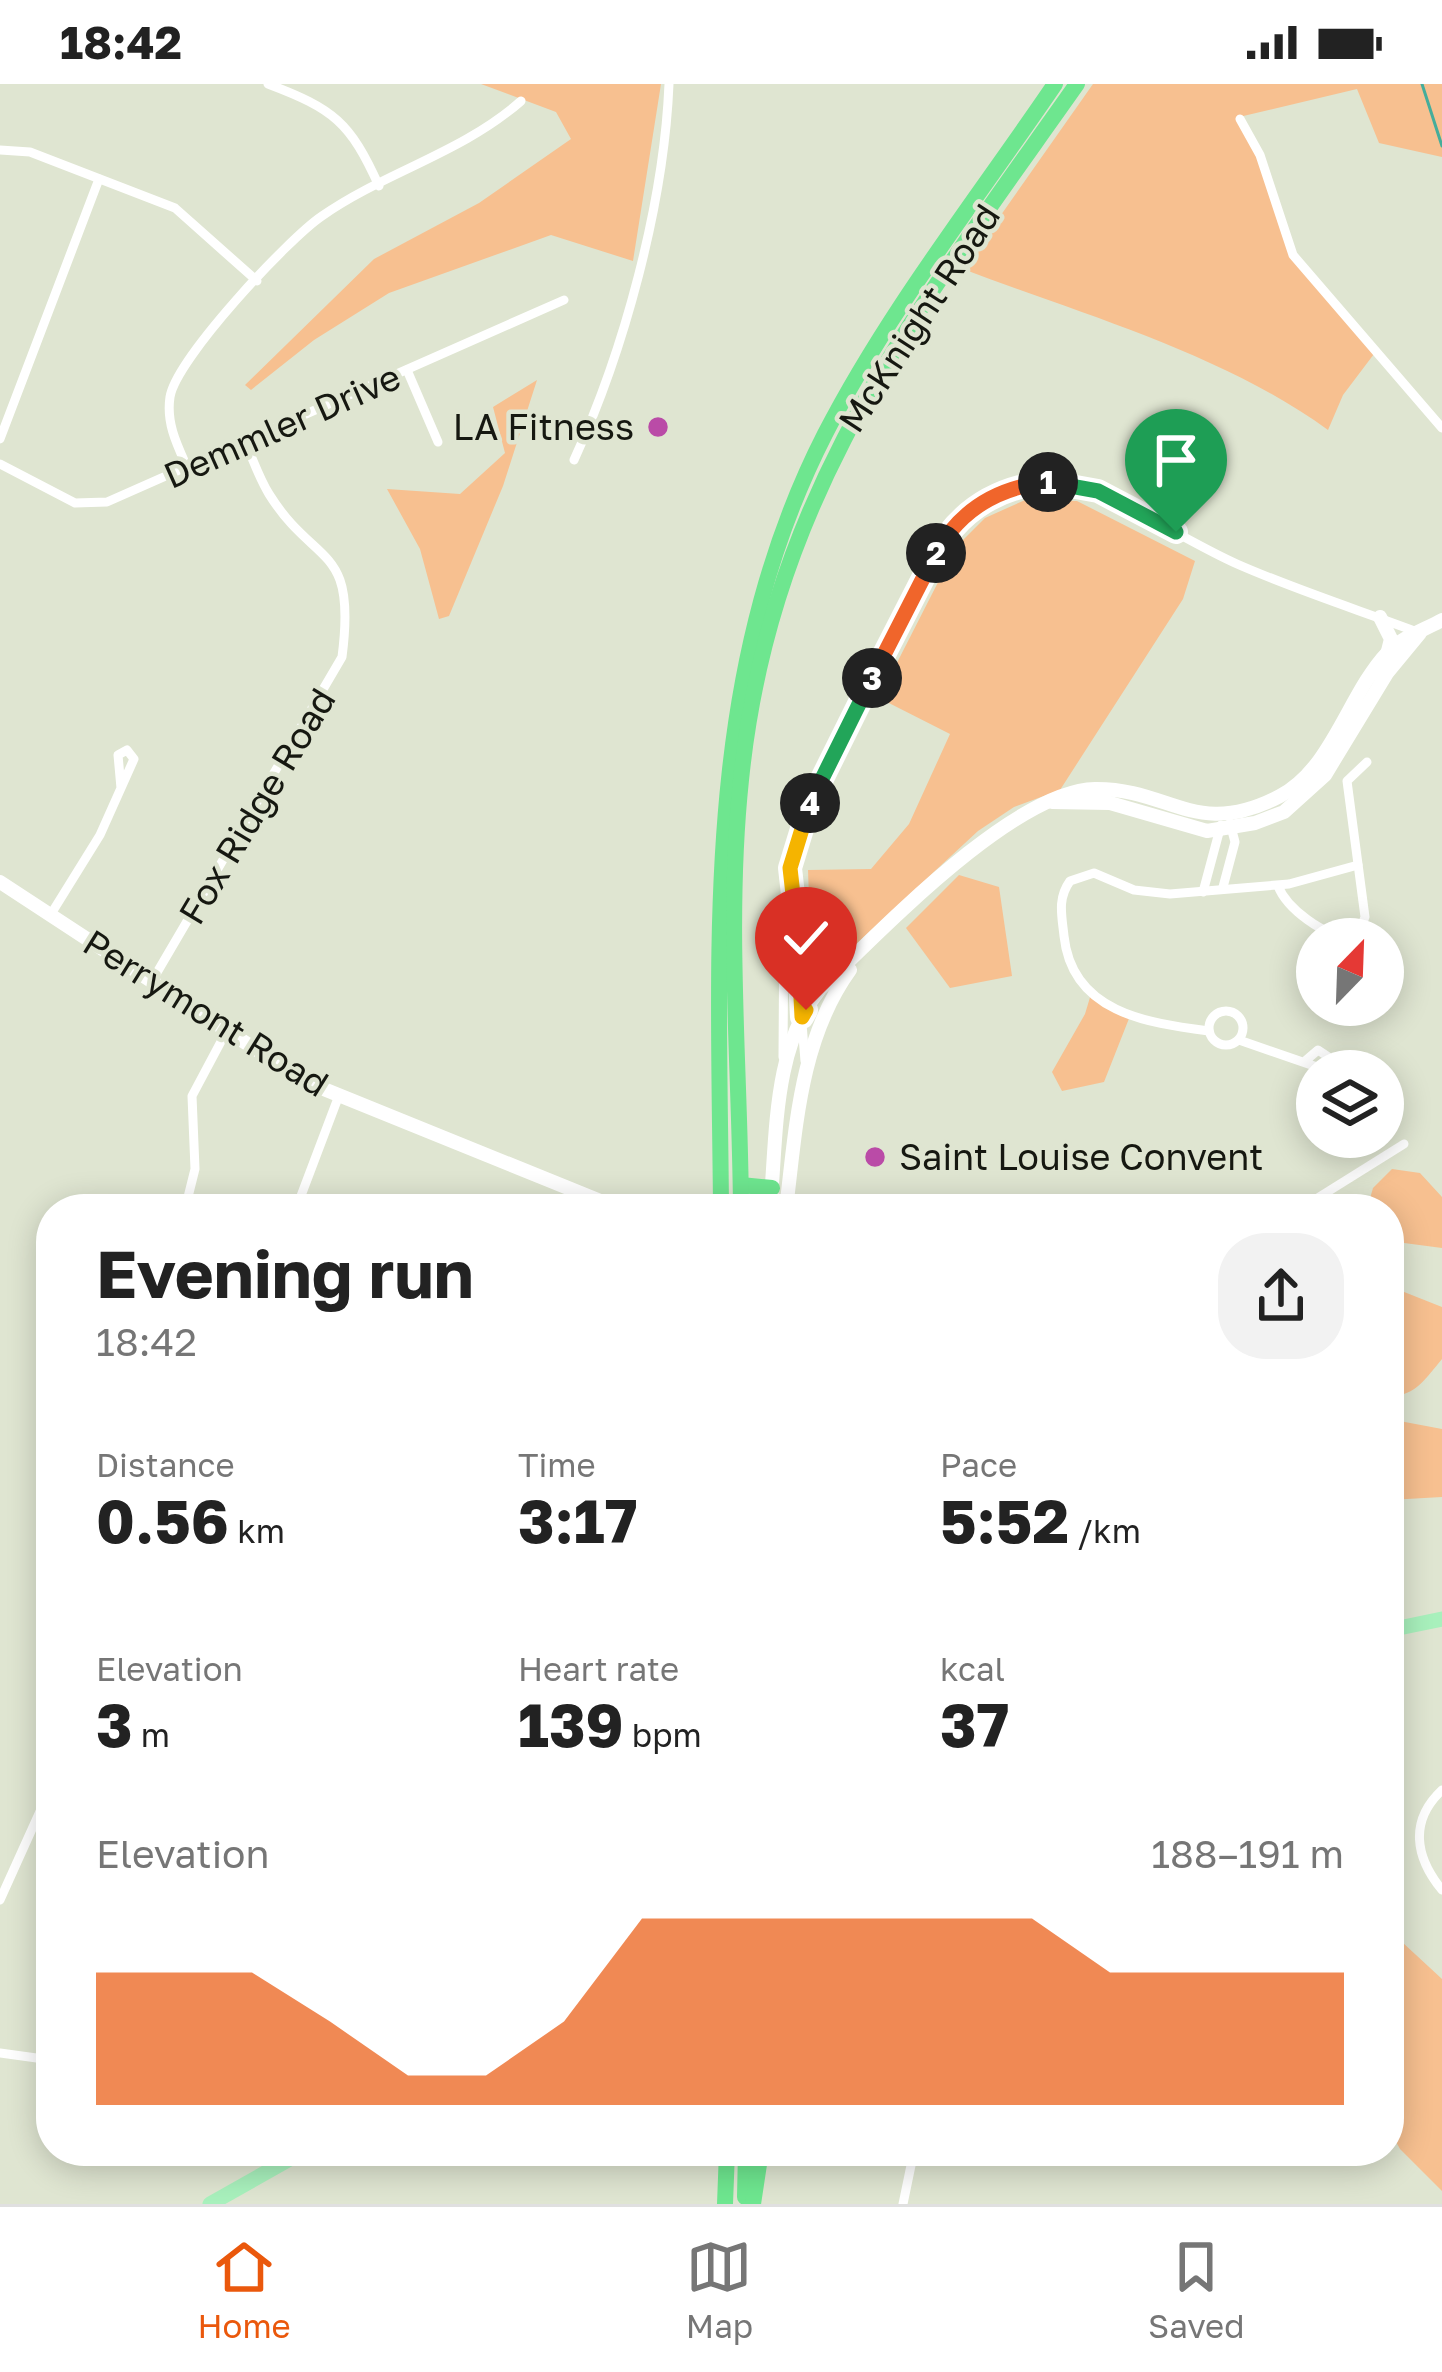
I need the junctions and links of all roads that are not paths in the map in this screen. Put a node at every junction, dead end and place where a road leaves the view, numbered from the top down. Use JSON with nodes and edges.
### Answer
{"nodes":[{"id":1,"x":268,"y":84,"type":"edge"},
{"id":2,"x":669,"y":84,"type":"edge"},
{"id":3,"x":1054,"y":84,"type":"edge"},
{"id":4,"x":1077,"y":84,"type":"edge"},
{"id":5,"x":521,"y":101,"type":"dead end"},
{"id":6,"x":1240,"y":119,"type":"dead end"},
{"id":7,"x":0,"y":150,"type":"edge"},
{"id":8,"x":99,"y":179,"type":"junction"},
{"id":9,"x":379,"y":186,"type":"junction"},
{"id":10,"x":257,"y":281,"type":"junction"},
{"id":11,"x":564,"y":300,"type":"dead end"},
{"id":12,"x":407,"y":370,"type":"junction"},
{"id":13,"x":1442,"y":428,"type":"edge"},
{"id":14,"x":0,"y":439,"type":"edge"},
{"id":15,"x":245,"y":442,"type":"junction"},
{"id":16,"x":439,"y":442,"type":"dead end"},
{"id":17,"x":574,"y":460,"type":"dead end"},
{"id":18,"x":0,"y":464,"type":"edge"},
{"id":19,"x":188,"y":467,"type":"junction"},
{"id":20,"x":1380,"y":617,"type":"junction"},
{"id":21,"x":1442,"y":620,"type":"edge"},
{"id":22,"x":1420,"y":633,"type":"junction"},
{"id":23,"x":1388,"y":651,"type":"junction"},
{"id":24,"x":1367,"y":762,"type":"dead end"},
{"id":25,"x":121,"y":788,"type":"dead end"},
{"id":26,"x":1052,"y":802,"type":"junction"},
{"id":27,"x":1224,"y":814,"type":"junction"},
{"id":28,"x":1227,"y":829,"type":"junction"},
{"id":29,"x":1358,"y":865,"type":"junction"},
{"id":30,"x":0,"y":882,"type":"edge"},
{"id":31,"x":790,"y":882,"type":"junction"},
{"id":32,"x":1277,"y":886,"type":"junction"},
{"id":33,"x":1223,"y":888,"type":"junction"},
{"id":34,"x":1203,"y":892,"type":"junction"},
{"id":35,"x":51,"y":914,"type":"junction"},
{"id":36,"x":863,"y":951,"type":"junction"},
{"id":37,"x":152,"y":981,"type":"junction"},
{"id":38,"x":802,"y":1017,"type":"junction"},
{"id":39,"x":1209,"y":1031,"type":"junction"},
{"id":40,"x":225,"y":1034,"type":"junction"},
{"id":41,"x":1239,"y":1040,"type":"junction"},
{"id":42,"x":1296,"y":1059,"type":"edge"},
{"id":43,"x":783,"y":1075,"type":"junction"},
{"id":44,"x":804,"y":1078,"type":"junction"},
{"id":45,"x":338,"y":1098,"type":"junction"},
{"id":46,"x":1382,"y":1158,"type":"edge"},
{"id":47,"x":741,"y":1185,"type":"junction"},
{"id":48,"x":772,"y":1188,"type":"junction"},
{"id":49,"x":189,"y":1194,"type":"edge"},
{"id":50,"x":302,"y":1194,"type":"edge"},
{"id":51,"x":582,"y":1194,"type":"edge"},
{"id":52,"x":722,"y":1194,"type":"edge"},
{"id":53,"x":741,"y":1194,"type":"edge"},
{"id":54,"x":771,"y":1194,"type":"edge"},
{"id":55,"x":788,"y":1194,"type":"edge"},
{"id":56,"x":1324,"y":1194,"type":"edge"},
{"id":57,"x":1442,"y":1619,"type":"edge"},
{"id":58,"x":1404,"y":1627,"type":"edge"},
{"id":59,"x":1442,"y":1790,"type":"edge"},
{"id":60,"x":36,"y":1820,"type":"edge"},
{"id":61,"x":1442,"y":1890,"type":"edge"},
{"id":62,"x":0,"y":1900,"type":"edge"},
{"id":63,"x":0,"y":2053,"type":"edge"},
{"id":64,"x":36,"y":2058,"type":"edge"},
{"id":65,"x":277,"y":2166,"type":"edge"},
{"id":66,"x":726,"y":2166,"type":"edge"},
{"id":67,"x":747,"y":2166,"type":"edge"},
{"id":68,"x":758,"y":2166,"type":"edge"},
{"id":69,"x":911,"y":2166,"type":"edge"},
{"id":70,"x":210,"y":2204,"type":"edge"},
{"id":71,"x":725,"y":2204,"type":"edge"},
{"id":72,"x":749,"y":2204,"type":"edge"},
{"id":73,"x":902,"y":2204,"type":"edge"}],
"edges":[{"from":1,"to":9,"type":"street"},
{"from":2,"to":17,"type":"street"},
{"from":3,"to":52,"type":"highway","name":"McKnight Road"},
{"from":4,"to":47,"type":"highway","name":"McKnight Road"},
{"from":5,"to":9,"type":"street"},
{"from":6,"to":13,"type":"street"},
{"from":7,"to":8,"type":"street"},
{"from":8,"to":10,"type":"street"},
{"from":8,"to":14,"type":"street"},
{"from":9,"to":10,"type":"street"},
{"from":10,"to":19,"type":"street"},
{"from":11,"to":12,"type":"street","name":"Demmler Drive"},
{"from":12,"to":15,"type":"street","name":"Demmler Drive"},
{"from":12,"to":16,"type":"street"},
{"from":15,"to":19,"type":"street","name":"Demmler Drive"},
{"from":15,"to":37,"type":"street","name":"Fox Ridge Road"},
{"from":18,"to":19,"type":"street","name":"Demmler Drive"},
{"from":20,"to":22,"type":"street"},
{"from":20,"to":23,"type":"street"},
{"from":20,"to":31,"type":"street"},
{"from":21,"to":22,"type":"street"},
{"from":22,"to":23,"type":"street"},
{"from":22,"to":28,"type":"street"},
{"from":23,"to":27,"type":"street"},
{"from":24,"to":29,"type":"street"},
{"from":25,"to":35,"type":"street"},
{"from":26,"to":27,"type":"street"},
{"from":26,"to":28,"type":"street"},
{"from":26,"to":36,"type":"street"},
{"from":27,"to":28,"type":"street"},
{"from":28,"to":33,"type":"street"},
{"from":28,"to":34,"type":"street"},
{"from":29,"to":32,"type":"street"},
{"from":29,"to":32,"type":"street"},
{"from":30,"to":35,"type":"street","name":"Perrymont Road"},
{"from":31,"to":38,"type":"street"},
{"from":31,"to":43,"type":"street"},
{"from":32,"to":33,"type":"street"},
{"from":33,"to":34,"type":"street"},
{"from":34,"to":39,"type":"street"},
{"from":35,"to":37,"type":"street","name":"Perrymont Road"},
{"from":36,"to":38,"type":"street"},
{"from":36,"to":44,"type":"street"},
{"from":37,"to":40,"type":"street","name":"Perrymont Road"},
{"from":38,"to":43,"type":"street"},
{"from":38,"to":44,"type":"street"},
{"from":39,"to":41,"type":"street"},
{"from":39,"to":41,"type":"street"},
{"from":40,"to":45,"type":"street","name":"Perrymont Road"},
{"from":40,"to":49,"type":"street"},
{"from":41,"to":42,"type":"street"},
{"from":43,"to":48,"type":"street"},
{"from":44,"to":55,"type":"street"},
{"from":45,"to":50,"type":"street"},
{"from":45,"to":51,"type":"street","name":"Perrymont Road"},
{"from":46,"to":56,"type":"street"},
{"from":47,"to":48,"type":"highway"},
{"from":47,"to":53,"type":"highway","name":"McKnight Road"},
{"from":48,"to":54,"type":"street"},
{"from":57,"to":58,"type":"main road"},
{"from":59,"to":61,"type":"street"},
{"from":60,"to":62,"type":"street"},
{"from":63,"to":64,"type":"street"},
{"from":65,"to":70,"type":"main road"},
{"from":66,"to":71,"type":"highway"},
{"from":67,"to":72,"type":"highway"},
{"from":68,"to":72,"type":"highway"},
{"from":69,"to":73,"type":"street"}]}
